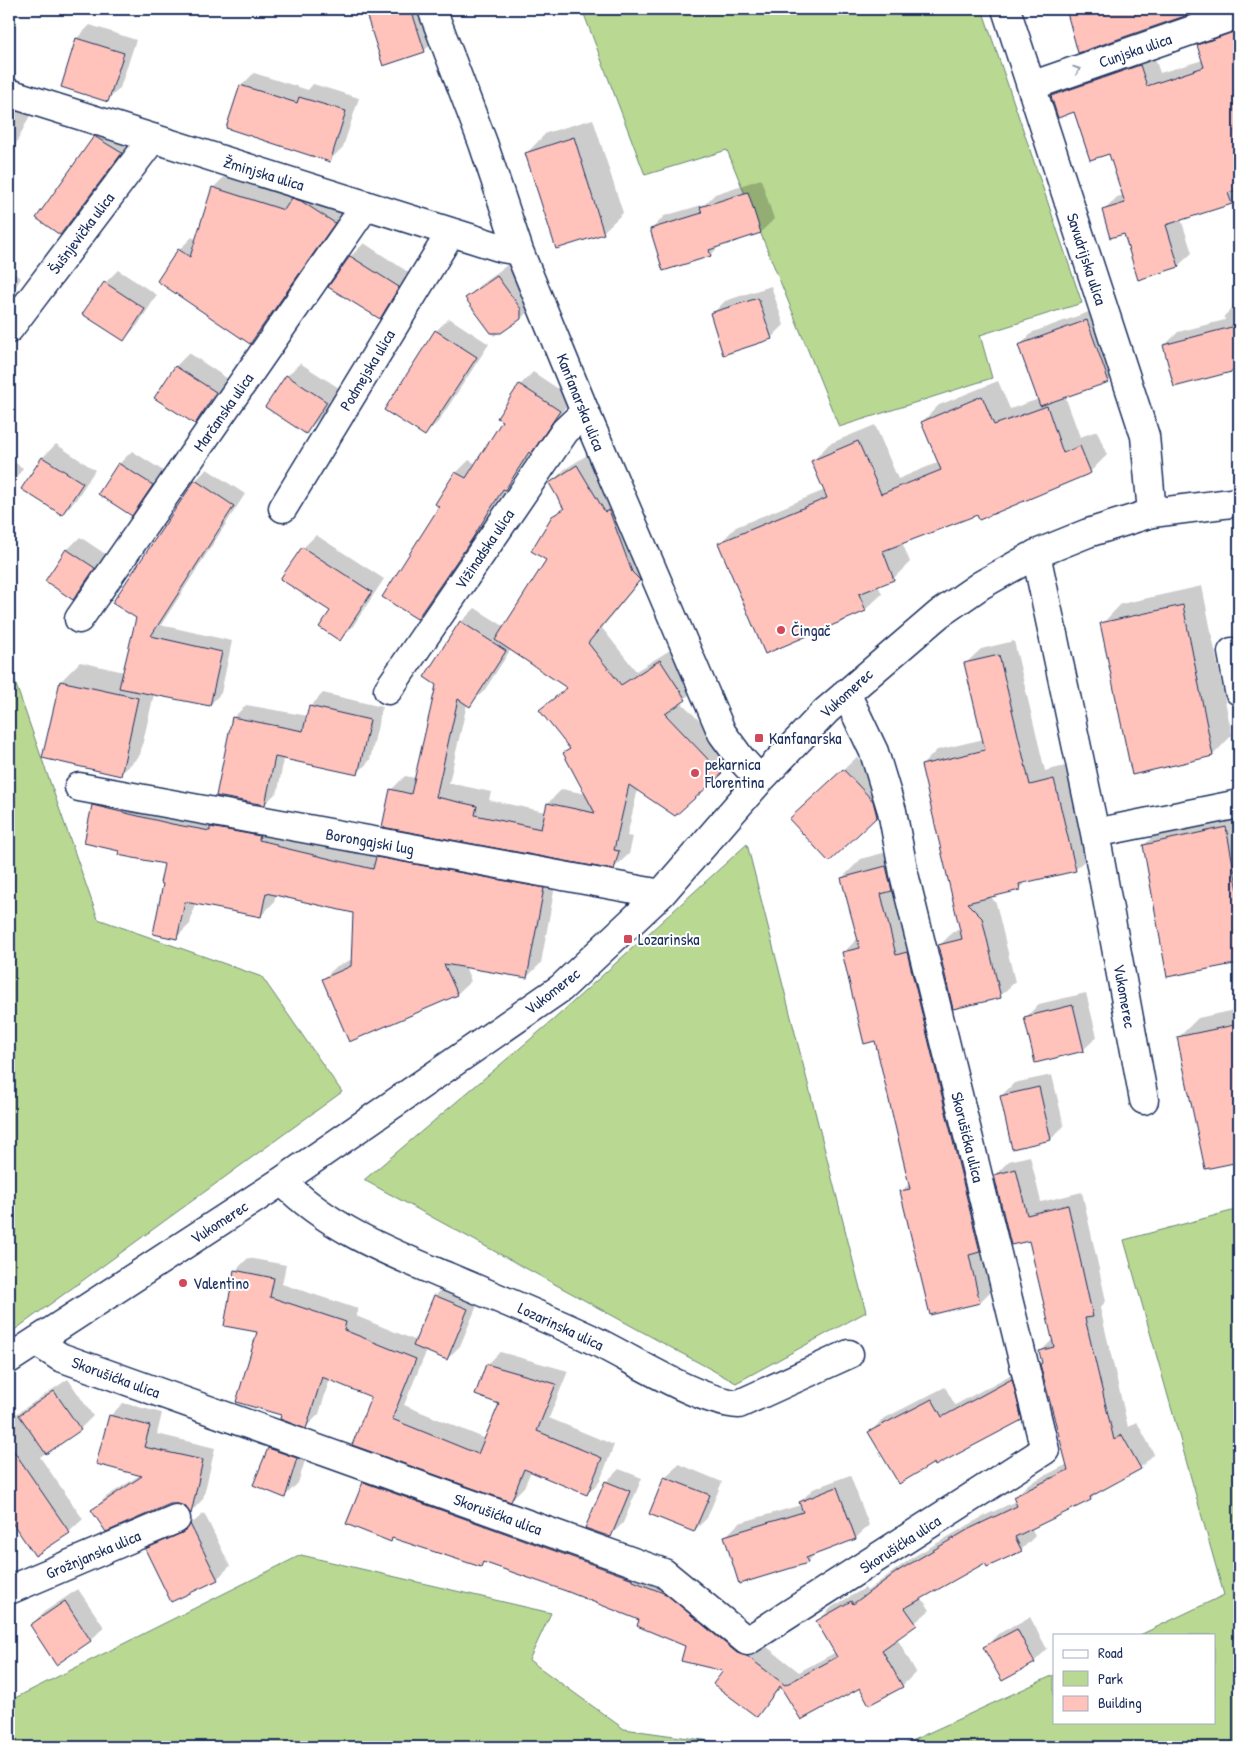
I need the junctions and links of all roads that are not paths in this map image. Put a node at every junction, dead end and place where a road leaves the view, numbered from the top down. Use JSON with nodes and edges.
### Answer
{"nodes":[{"id":1,"x":432,"y":9,"type":"edge"},
{"id":2,"x":1006,"y":9,"type":"edge"},
{"id":3,"x":1239,"y":14,"type":"edge"},
{"id":4,"x":1031,"y":86,"type":"junction"},
{"id":5,"x":9,"y":93,"type":"edge"},
{"id":6,"x":153,"y":138,"type":"junction"},
{"id":7,"x":366,"y":205,"type":"junction"},
{"id":8,"x":452,"y":232,"type":"junction"},
{"id":9,"x":519,"y":250,"type":"junction"},
{"id":10,"x":9,"y":329,"type":"edge"},
{"id":11,"x":585,"y":412,"type":"junction"},
{"id":12,"x":1239,"y":502,"type":"edge"},
{"id":13,"x":283,"y":508,"type":"dead end"},
{"id":14,"x":1152,"y":513,"type":"junction"},
{"id":15,"x":1036,"y":554,"type":"junction"},
{"id":16,"x":79,"y":619,"type":"dead end"},
{"id":17,"x":1232,"y":652,"type":"dead end"},
{"id":18,"x":388,"y":690,"type":"dead end"},
{"id":19,"x":1239,"y":691,"type":"edge"},
{"id":20,"x":846,"y":692,"type":"junction"},
{"id":21,"x":760,"y":780,"type":"junction"},
{"id":22,"x":79,"y":787,"type":"dead end"},
{"id":23,"x":1239,"y":804,"type":"edge"},
{"id":24,"x":1095,"y":833,"type":"junction"},
{"id":25,"x":661,"y":894,"type":"junction"},
{"id":26,"x":1144,"y":1100,"type":"dead end"},
{"id":27,"x":282,"y":1181,"type":"junction"},
{"id":28,"x":37,"y":1342,"type":"junction"},
{"id":29,"x":849,"y":1354,"type":"dead end"},
{"id":30,"x":9,"y":1359,"type":"edge"},
{"id":31,"x":176,"y":1519,"type":"dead end"},
{"id":32,"x":9,"y":1590,"type":"edge"}],
"edges":[{"from":1,"to":9,"type":"street","name":"Kanfanarska ulica"},
{"from":2,"to":4,"type":"street","name":"Savudrijska ulica"},
{"from":4,"to":3,"type":"street","name":"Cunjska ulica","one_way":true},
{"from":4,"to":14,"type":"street","name":"Savudrijska ulica"},
{"from":5,"to":6,"type":"street","name":"Žminjska ulica"},
{"from":6,"to":7,"type":"street","name":"Žminjska ulica"},
{"from":6,"to":10,"type":"street","name":"Šušnjevička ulica"},
{"from":7,"to":8,"type":"street","name":"Žminjska ulica"},
{"from":7,"to":16,"type":"street","name":"Marčanska ulica"},
{"from":8,"to":9,"type":"street","name":"Žminjska ulica"},
{"from":8,"to":13,"type":"street","name":"Podmejska ulica"},
{"from":9,"to":11,"type":"street","name":"Kanfanarska ulica"},
{"from":11,"to":18,"type":"street","name":"Vižinadska ulica"},
{"from":11,"to":21,"type":"street","name":"Kanfanarska ulica"},
{"from":12,"to":14,"type":"street","name":"Vukomerec"},
{"from":14,"to":15,"type":"street","name":"Vukomerec"},
{"from":15,"to":20,"type":"street","name":"Vukomerec"},
{"from":15,"to":24,"type":"street","name":"Vukomerec"},
{"from":17,"to":19,"type":"street"},
{"from":20,"to":21,"type":"street","name":"Vukomerec"},
{"from":20,"to":28,"type":"street","name":"Skorušićka ulica"},
{"from":21,"to":25,"type":"street","name":"Vukomerec"},
{"from":22,"to":25,"type":"street","name":"Borongajski lug"},
{"from":23,"to":24,"type":"street"},
{"from":24,"to":26,"type":"street","name":"Vukomerec"},
{"from":25,"to":27,"type":"street","name":"Vukomerec"},
{"from":27,"to":28,"type":"street","name":"Vukomerec"},
{"from":27,"to":29,"type":"street","name":"Lozarinska ulica"},
{"from":28,"to":30,"type":"street","name":"Vukomerec"},
{"from":31,"to":32,"type":"street","name":"Grožnjanska ulica"}]}
